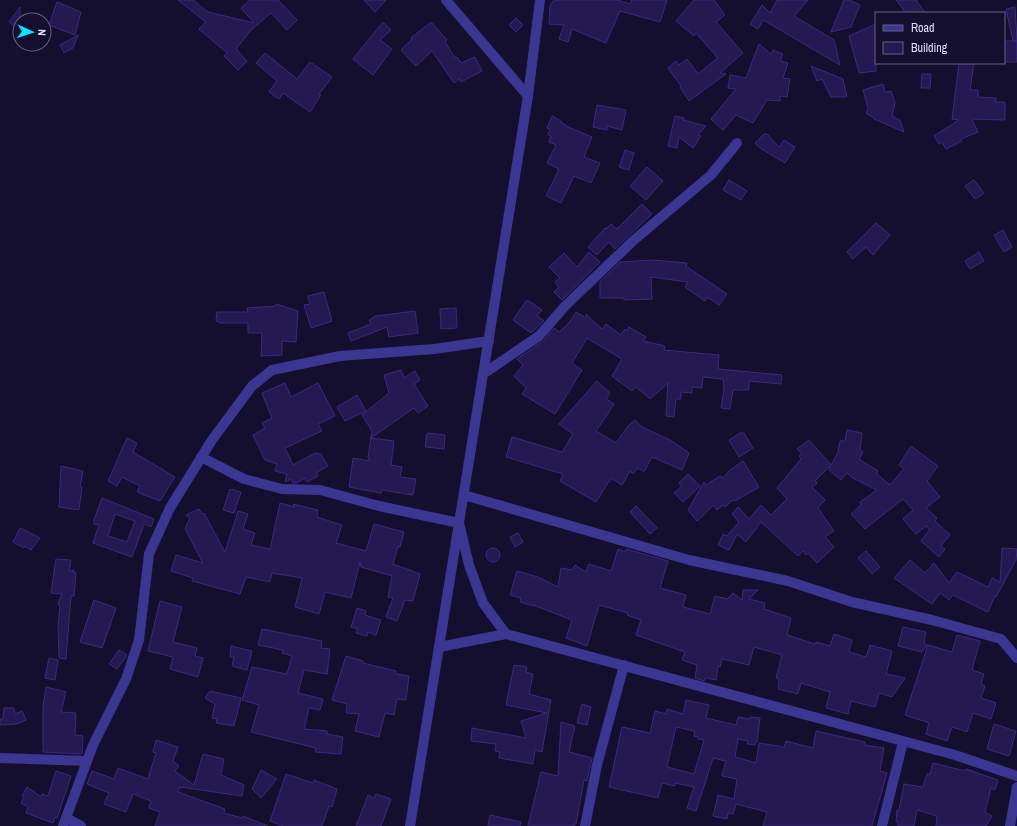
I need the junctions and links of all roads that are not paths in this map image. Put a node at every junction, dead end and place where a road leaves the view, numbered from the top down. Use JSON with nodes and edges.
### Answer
{"nodes":[{"id":1,"x":446,"y":0,"type":"edge"},
{"id":2,"x":540,"y":0,"type":"edge"},
{"id":3,"x":528,"y":96,"type":"junction"},
{"id":4,"x":737,"y":143,"type":"dead end"},
{"id":5,"x":489,"y":341,"type":"junction"},
{"id":6,"x":484,"y":374,"type":"junction"},
{"id":7,"x":201,"y":457,"type":"junction"},
{"id":8,"x":464,"y":495,"type":"junction"},
{"id":9,"x":459,"y":523,"type":"junction"},
{"id":10,"x":506,"y":634,"type":"junction"},
{"id":11,"x":439,"y":646,"type":"junction"},
{"id":12,"x":1017,"y":658,"type":"edge"},
{"id":13,"x":624,"y":665,"type":"junction"},
{"id":14,"x":903,"y":742,"type":"junction"},
{"id":15,"x":0,"y":758,"type":"edge"},
{"id":16,"x":87,"y":761,"type":"junction"},
{"id":17,"x":1017,"y":776,"type":"edge"},
{"id":18,"x":1017,"y":787,"type":"edge"},
{"id":19,"x":64,"y":822,"type":"edge"},
{"id":20,"x":81,"y":826,"type":"edge"},
{"id":21,"x":410,"y":826,"type":"edge"},
{"id":22,"x":585,"y":826,"type":"edge"},
{"id":23,"x":882,"y":826,"type":"edge"},
{"id":24,"x":1010,"y":826,"type":"edge"}],
"edges":[{"from":1,"to":3,"type":"street"},
{"from":2,"to":3,"type":"street"},
{"from":3,"to":5,"type":"street"},
{"from":4,"to":6,"type":"street"},
{"from":5,"to":6,"type":"street"},
{"from":5,"to":7,"type":"street"},
{"from":6,"to":8,"type":"street"},
{"from":7,"to":9,"type":"street"},
{"from":7,"to":16,"type":"street"},
{"from":8,"to":9,"type":"street"},
{"from":8,"to":12,"type":"street"},
{"from":9,"to":10,"type":"street"},
{"from":9,"to":11,"type":"street"},
{"from":10,"to":11,"type":"street"},
{"from":10,"to":13,"type":"street"},
{"from":11,"to":21,"type":"street"},
{"from":13,"to":14,"type":"street"},
{"from":13,"to":22,"type":"street"},
{"from":14,"to":17,"type":"street"},
{"from":14,"to":23,"type":"street"},
{"from":15,"to":16,"type":"street"},
{"from":16,"to":19,"type":"street"},
{"from":18,"to":24,"type":"street"},
{"from":19,"to":20,"type":"street"}]}
